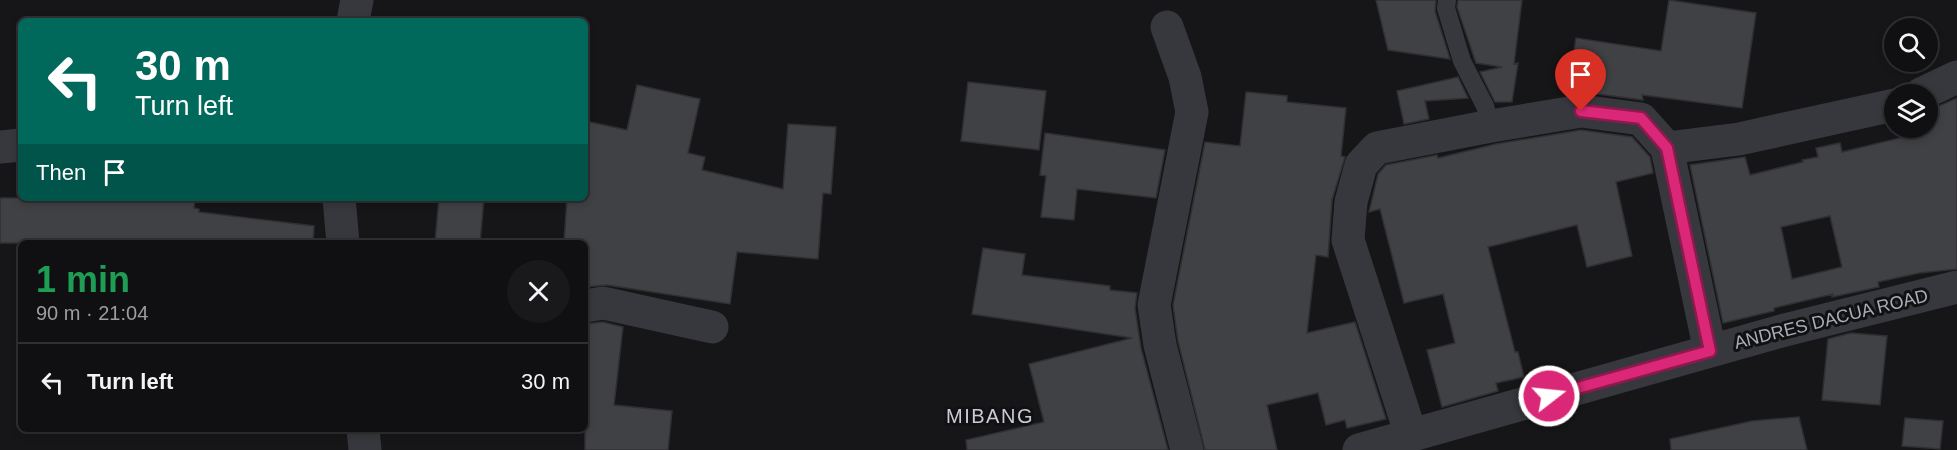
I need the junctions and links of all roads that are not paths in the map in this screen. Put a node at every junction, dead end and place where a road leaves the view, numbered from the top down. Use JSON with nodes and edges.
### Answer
{"nodes":[{"id":1,"x":357,"y":0,"type":"edge"},
{"id":2,"x":1447,"y":0,"type":"edge"},
{"id":3,"x":354,"y":18,"type":"edge"},
{"id":4,"x":1167,"y":27,"type":"dead end"},
{"id":5,"x":1957,"y":77,"type":"edge"},
{"id":6,"x":1938,"y":86,"type":"edge"},
{"id":7,"x":1884,"y":107,"type":"edge"},
{"id":8,"x":1491,"y":126,"type":"junction"},
{"id":9,"x":18,"y":145,"type":"edge"},
{"id":10,"x":0,"y":147,"type":"edge"},
{"id":11,"x":1667,"y":148,"type":"junction"},
{"id":12,"x":339,"y":201,"type":"edge"},
{"id":13,"x":343,"y":240,"type":"edge"},
{"id":14,"x":1957,"y":287,"type":"edge"},
{"id":15,"x":588,"y":306,"type":"edge"},
{"id":16,"x":712,"y":327,"type":"dead end"},
{"id":17,"x":1710,"y":351,"type":"junction"},
{"id":18,"x":363,"y":432,"type":"edge"},
{"id":19,"x":1411,"y":435,"type":"junction"},
{"id":20,"x":365,"y":450,"type":"edge"},
{"id":21,"x":1187,"y":450,"type":"edge"},
{"id":22,"x":1359,"y":450,"type":"edge"}],
"edges":[{"from":1,"to":3,"type":"street"},
{"from":2,"to":8,"type":"lane"},
{"from":4,"to":21,"type":"street"},
{"from":5,"to":6,"type":"street"},
{"from":7,"to":11,"type":"street"},
{"from":8,"to":11,"type":"street"},
{"from":8,"to":19,"type":"street"},
{"from":9,"to":10,"type":"street"},
{"from":11,"to":17,"type":"street"},
{"from":12,"to":13,"type":"street"},
{"from":14,"to":17,"type":"street","name":"ANDRES DACUA ROAD"},
{"from":15,"to":16,"type":"street"},
{"from":17,"to":19,"type":"street","name":"ANDRES DACUA ROAD"},
{"from":18,"to":20,"type":"street"},
{"from":19,"to":22,"type":"street","name":"ANDRES DACUA ROAD"}]}
